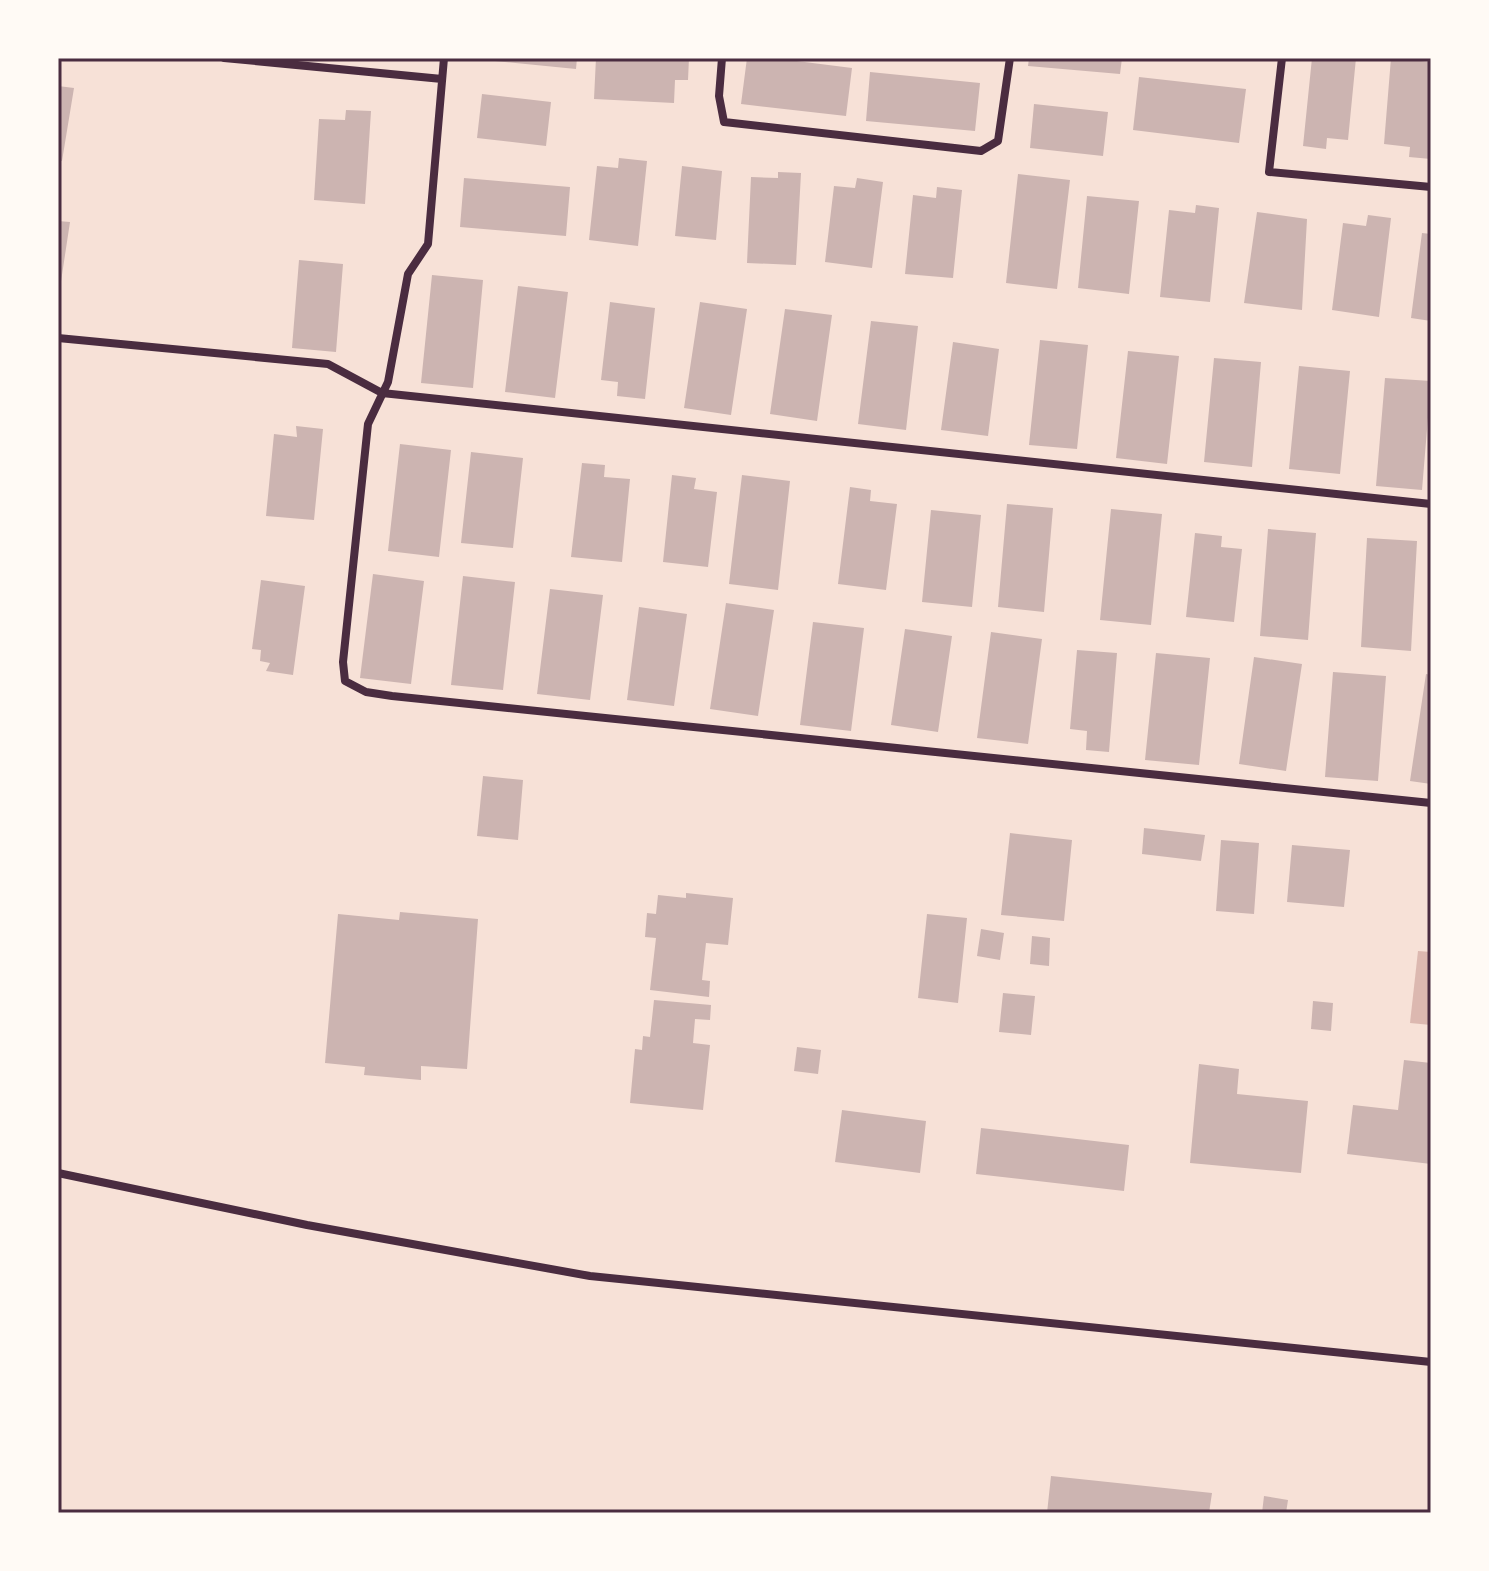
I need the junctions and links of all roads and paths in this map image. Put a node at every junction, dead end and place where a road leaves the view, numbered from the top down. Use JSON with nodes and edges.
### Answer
{"nodes":[{"id":1,"x":224,"y":58,"type":"edge"},
{"id":2,"x":444,"y":58,"type":"edge"},
{"id":3,"x":722,"y":58,"type":"edge"},
{"id":4,"x":1010,"y":58,"type":"edge"},
{"id":5,"x":1282,"y":58,"type":"edge"},
{"id":6,"x":442,"y":79,"type":"junction"},
{"id":7,"x":1431,"y":187,"type":"edge"},
{"id":8,"x":58,"y":338,"type":"edge"},
{"id":9,"x":382,"y":393,"type":"junction"},
{"id":10,"x":1431,"y":504,"type":"edge"},
{"id":11,"x":1431,"y":803,"type":"edge"},
{"id":12,"x":58,"y":1173,"type":"edge"},
{"id":13,"x":1431,"y":1362,"type":"edge"}],
"edges":[{"from":1,"to":6,"type":"street"},
{"from":2,"to":6,"type":"street"},
{"from":3,"to":4,"type":"street"},
{"from":5,"to":7,"type":"street"},
{"from":6,"to":9,"type":"street"},
{"from":8,"to":9,"type":"street"},
{"from":9,"to":10,"type":"street"},
{"from":9,"to":11,"type":"street"},
{"from":12,"to":13,"type":"street"}]}
